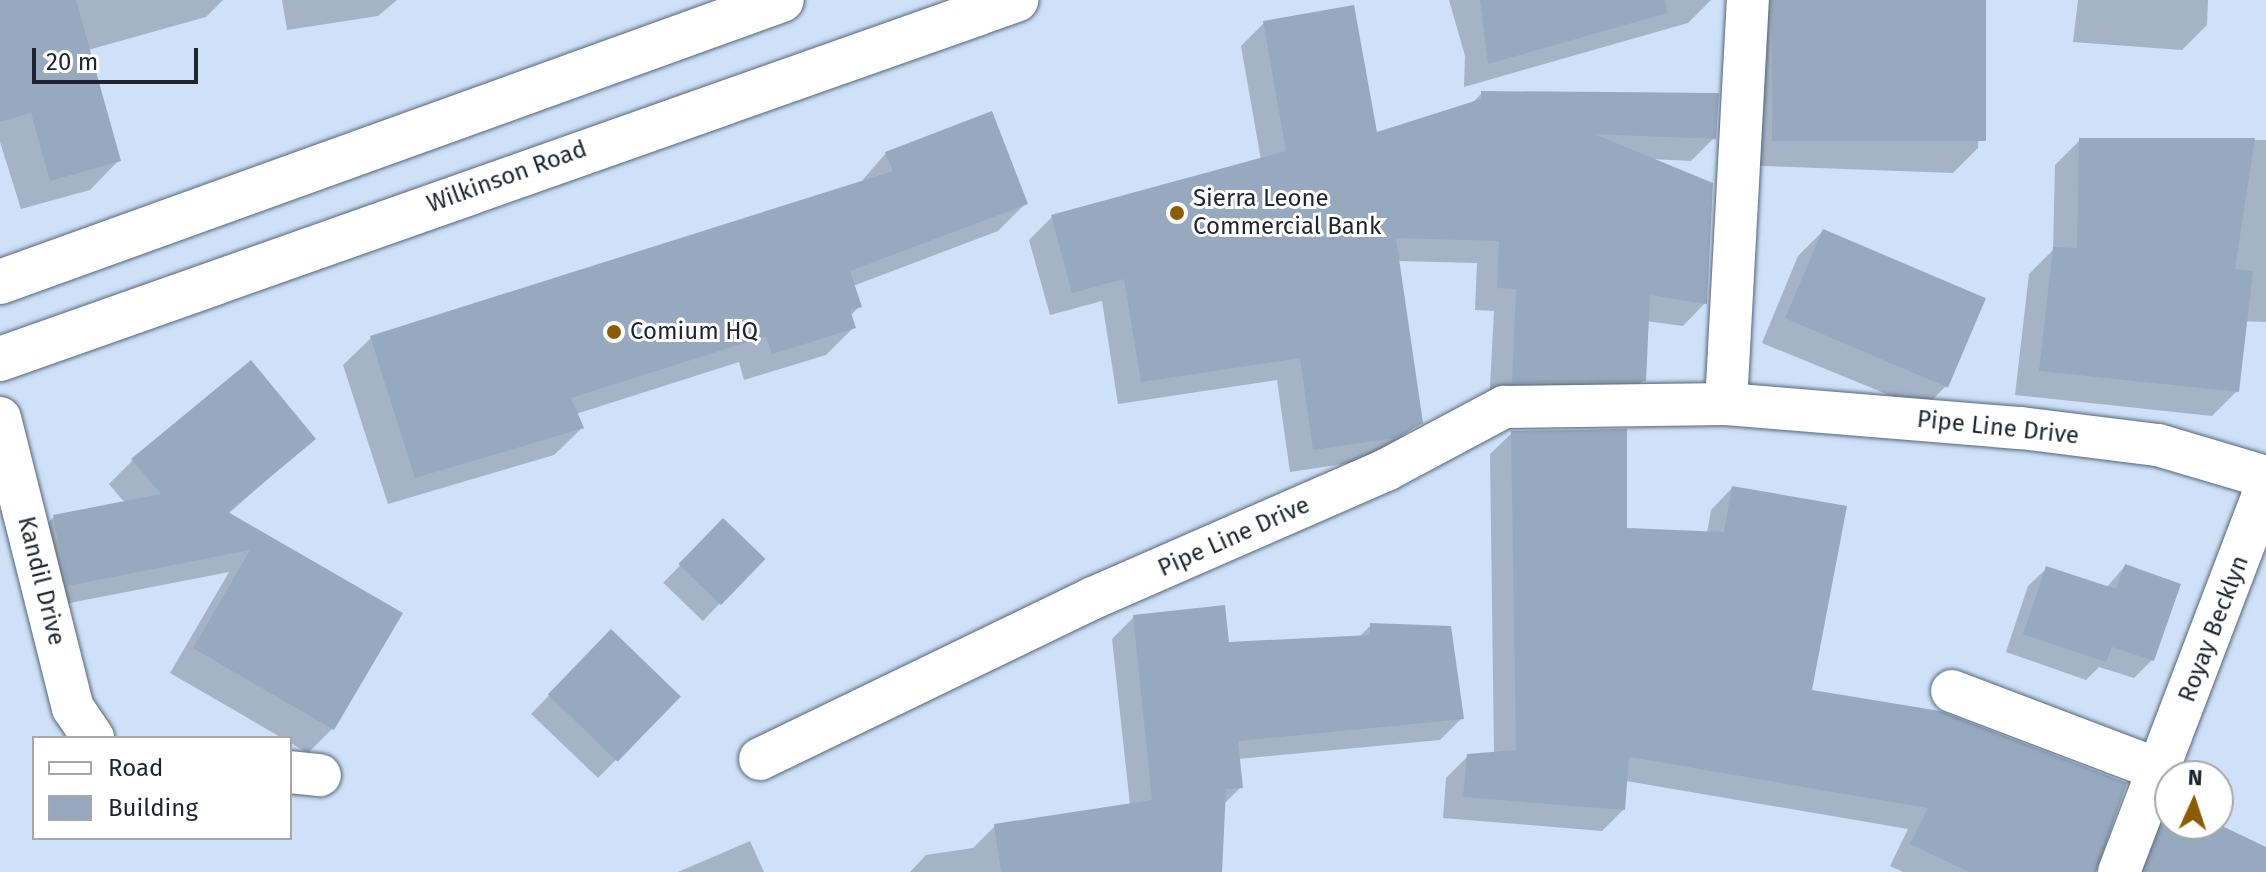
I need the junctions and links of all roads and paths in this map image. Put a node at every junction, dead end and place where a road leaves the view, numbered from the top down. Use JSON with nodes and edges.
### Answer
{"nodes":[{"id":1,"x":782,"y":0,"type":"edge"},
{"id":2,"x":1016,"y":0,"type":"edge"},
{"id":3,"x":1748,"y":0,"type":"edge"},
{"id":4,"x":0,"y":282,"type":"edge"},
{"id":5,"x":0,"y":359,"type":"edge"},
{"id":6,"x":1726,"y":404,"type":"junction"},
{"id":7,"x":0,"y":418,"type":"edge"},
{"id":8,"x":2266,"y":477,"type":"edge"},
{"id":9,"x":2266,"y":487,"type":"edge"},
{"id":10,"x":1952,"y":691,"type":"dead end"},
{"id":11,"x":92,"y":736,"type":"edge"},
{"id":12,"x":760,"y":759,"type":"dead end"},
{"id":13,"x":2164,"y":760,"type":"edge"},
{"id":14,"x":2154,"y":768,"type":"edge"},
{"id":15,"x":2154,"y":785,"type":"edge"},
{"id":16,"x":2119,"y":872,"type":"edge"}],
"edges":[{"from":1,"to":4,"type":"main road"},
{"from":2,"to":5,"type":"main road","name":"Wilkinson Road"},
{"from":3,"to":6,"type":"street"},
{"from":6,"to":8,"type":"street","name":"Pipe Line Drive"},
{"from":6,"to":12,"type":"street","name":"Pipe Line Drive"},
{"from":7,"to":11,"type":"street","name":"Kandil Drive"},
{"from":9,"to":13,"type":"street","name":"Royay Becklyn"},
{"from":10,"to":14,"type":"street"},
{"from":15,"to":16,"type":"street","name":"Royay Becklyn"}]}
